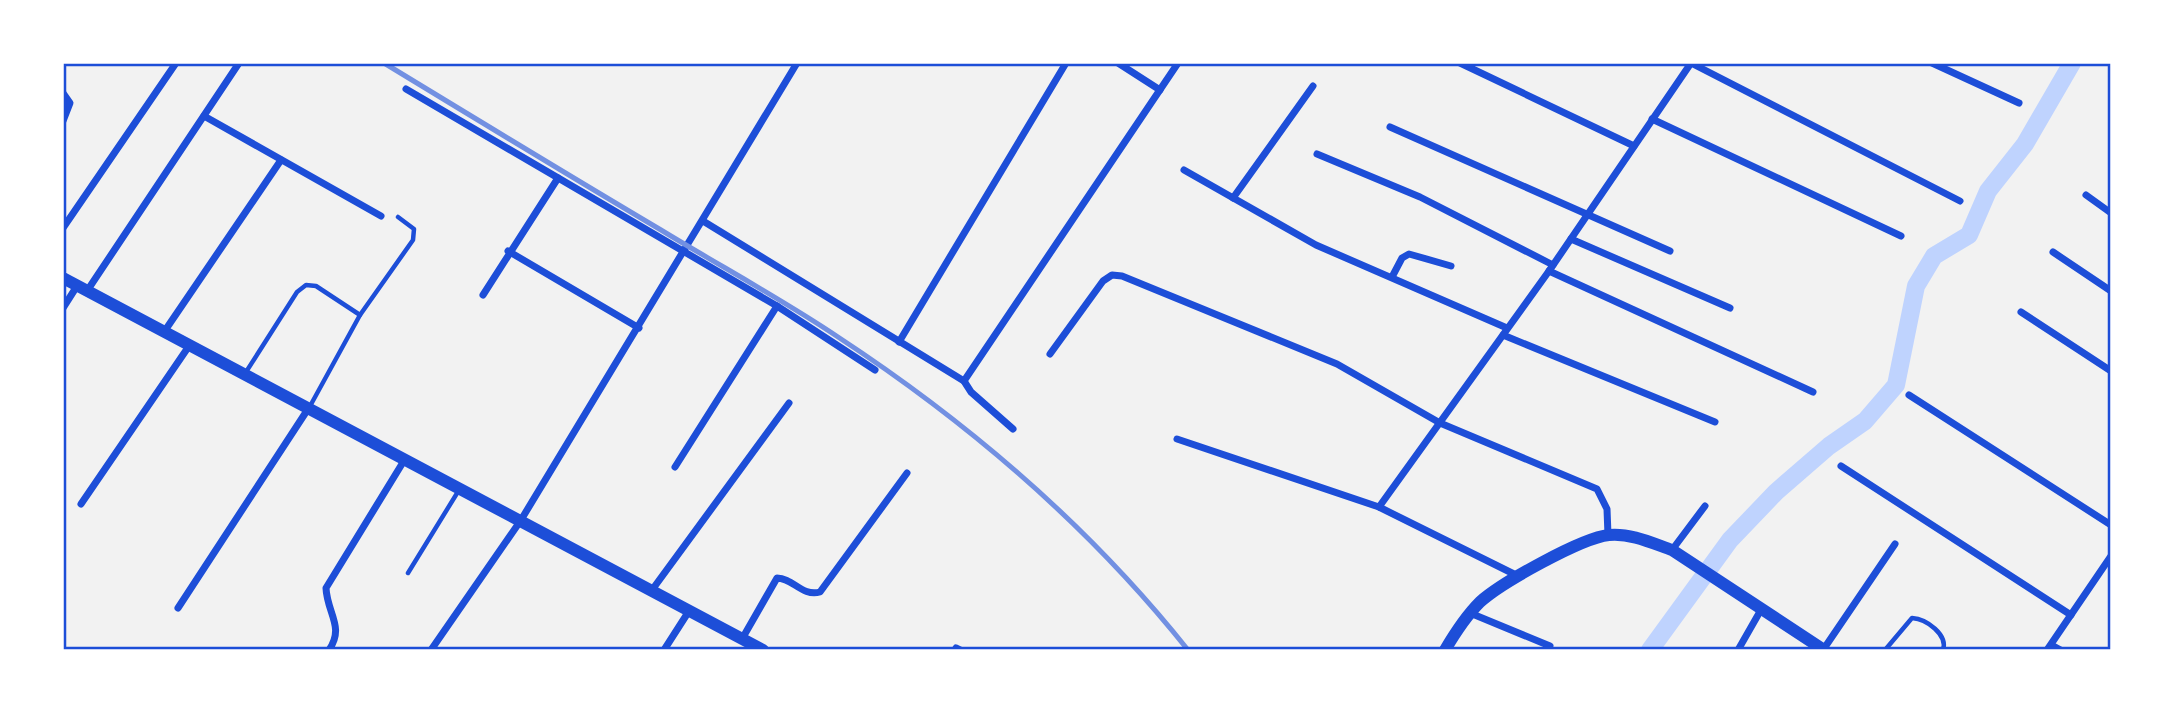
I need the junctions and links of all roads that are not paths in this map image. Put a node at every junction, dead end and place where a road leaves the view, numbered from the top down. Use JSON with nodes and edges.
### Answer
{"nodes":[{"id":1,"x":176,"y":63,"type":"edge"},
{"id":2,"x":239,"y":63,"type":"edge"},
{"id":3,"x":797,"y":63,"type":"edge"},
{"id":4,"x":1066,"y":63,"type":"edge"},
{"id":5,"x":1118,"y":63,"type":"edge"},
{"id":6,"x":1178,"y":63,"type":"edge"},
{"id":7,"x":1460,"y":63,"type":"edge"},
{"id":8,"x":1691,"y":63,"type":"edge"},
{"id":9,"x":1932,"y":63,"type":"edge"},
{"id":10,"x":1314,"y":86,"type":"dead end"},
{"id":11,"x":406,"y":89,"type":"dead end"},
{"id":12,"x":1160,"y":90,"type":"junction"},
{"id":13,"x":63,"y":93,"type":"edge"},
{"id":14,"x":2019,"y":103,"type":"dead end"},
{"id":15,"x":204,"y":116,"type":"junction"},
{"id":16,"x":1651,"y":119,"type":"junction"},
{"id":17,"x":63,"y":121,"type":"edge"},
{"id":18,"x":1390,"y":127,"type":"dead end"},
{"id":19,"x":1634,"y":146,"type":"junction"},
{"id":20,"x":1317,"y":154,"type":"dead end"},
{"id":21,"x":281,"y":160,"type":"junction"},
{"id":22,"x":1184,"y":170,"type":"dead end"},
{"id":23,"x":558,"y":178,"type":"junction"},
{"id":24,"x":2086,"y":195,"type":"dead end"},
{"id":25,"x":1233,"y":198,"type":"junction"},
{"id":26,"x":1960,"y":201,"type":"dead end"},
{"id":27,"x":1590,"y":213,"type":"junction"},
{"id":28,"x":2111,"y":213,"type":"edge"},
{"id":29,"x":381,"y":216,"type":"dead end"},
{"id":30,"x":398,"y":217,"type":"dead end"},
{"id":31,"x":703,"y":221,"type":"junction"},
{"id":32,"x":63,"y":228,"type":"edge"},
{"id":33,"x":1902,"y":236,"type":"dead end"},
{"id":34,"x":1571,"y":239,"type":"junction"},
{"id":35,"x":508,"y":251,"type":"junction"},
{"id":36,"x":1670,"y":251,"type":"dead end"},
{"id":37,"x":684,"y":252,"type":"junction"},
{"id":38,"x":2053,"y":252,"type":"dead end"},
{"id":39,"x":1451,"y":266,"type":"dead end"},
{"id":40,"x":1551,"y":268,"type":"junction"},
{"id":41,"x":1392,"y":277,"type":"junction"},
{"id":42,"x":63,"y":278,"type":"edge"},
{"id":43,"x":82,"y":288,"type":"junction"},
{"id":44,"x":2111,"y":291,"type":"edge"},
{"id":45,"x":483,"y":295,"type":"dead end"},
{"id":46,"x":778,"y":306,"type":"junction"},
{"id":47,"x":63,"y":308,"type":"edge"},
{"id":48,"x":1730,"y":308,"type":"dead end"},
{"id":49,"x":2021,"y":312,"type":"dead end"},
{"id":50,"x":360,"y":315,"type":"junction"},
{"id":51,"x":639,"y":328,"type":"junction"},
{"id":52,"x":164,"y":332,"type":"junction"},
{"id":53,"x":1505,"y":332,"type":"junction"},
{"id":54,"x":899,"y":342,"type":"junction"},
{"id":55,"x":189,"y":346,"type":"junction"},
{"id":56,"x":1050,"y":354,"type":"dead end"},
{"id":57,"x":875,"y":370,"type":"dead end"},
{"id":58,"x":2111,"y":370,"type":"edge"},
{"id":59,"x":244,"y":375,"type":"junction"},
{"id":60,"x":964,"y":381,"type":"junction"},
{"id":61,"x":1813,"y":392,"type":"dead end"},
{"id":62,"x":1909,"y":394,"type":"dead end"},
{"id":63,"x":789,"y":402,"type":"dead end"},
{"id":64,"x":308,"y":409,"type":"junction"},
{"id":65,"x":1716,"y":422,"type":"dead end"},
{"id":66,"x":1440,"y":423,"type":"junction"},
{"id":67,"x":1013,"y":429,"type":"dead end"},
{"id":68,"x":1177,"y":439,"type":"dead end"},
{"id":69,"x":405,"y":458,"type":"junction"},
{"id":70,"x":1841,"y":466,"type":"dead end"},
{"id":71,"x":676,"y":467,"type":"dead end"},
{"id":72,"x":907,"y":473,"type":"dead end"},
{"id":73,"x":461,"y":488,"type":"junction"},
{"id":74,"x":81,"y":504,"type":"dead end"},
{"id":75,"x":1705,"y":506,"type":"dead end"},
{"id":76,"x":1379,"y":507,"type":"junction"},
{"id":77,"x":521,"y":520,"type":"junction"},
{"id":78,"x":2111,"y":525,"type":"edge"},
{"id":79,"x":1608,"y":535,"type":"junction"},
{"id":80,"x":1895,"y":544,"type":"dead end"},
{"id":81,"x":1672,"y":550,"type":"junction"},
{"id":82,"x":2111,"y":556,"type":"edge"},
{"id":83,"x":408,"y":573,"type":"dead end"},
{"id":84,"x":1519,"y":576,"type":"junction"},
{"id":85,"x":652,"y":590,"type":"junction"},
{"id":86,"x":178,"y":608,"type":"dead end"},
{"id":87,"x":1762,"y":608,"type":"junction"},
{"id":88,"x":690,"y":610,"type":"junction"},
{"id":89,"x":1469,"y":613,"type":"junction"},
{"id":90,"x":2071,"y":615,"type":"junction"},
{"id":91,"x":742,"y":639,"type":"junction"},
{"id":92,"x":1550,"y":646,"type":"dead end"},
{"id":93,"x":2050,"y":647,"type":"edge"},
{"id":94,"x":329,"y":650,"type":"edge"},
{"id":95,"x":431,"y":650,"type":"edge"},
{"id":96,"x":664,"y":650,"type":"edge"},
{"id":97,"x":763,"y":650,"type":"edge"},
{"id":98,"x":1445,"y":650,"type":"edge"},
{"id":99,"x":1738,"y":650,"type":"edge"},
{"id":100,"x":1824,"y":650,"type":"edge"},
{"id":101,"x":1885,"y":650,"type":"edge"},
{"id":102,"x":1944,"y":650,"type":"edge"},
{"id":103,"x":2063,"y":650,"type":"edge"}],
"edges":[{"from":1,"to":32,"type":"street"},
{"from":2,"to":15,"type":"street"},
{"from":3,"to":31,"type":"street"},
{"from":4,"to":54,"type":"street"},
{"from":5,"to":12,"type":"street"},
{"from":6,"to":12,"type":"street"},
{"from":7,"to":19,"type":"street"},
{"from":8,"to":16,"type":"street"},
{"from":8,"to":26,"type":"street"},
{"from":9,"to":14,"type":"street"},
{"from":10,"to":25,"type":"street"},
{"from":11,"to":23,"type":"street"},
{"from":12,"to":60,"type":"street"},
{"from":13,"to":17,"type":"street"},
{"from":15,"to":21,"type":"street"},
{"from":15,"to":43,"type":"street"},
{"from":16,"to":19,"type":"street"},
{"from":16,"to":33,"type":"street"},
{"from":18,"to":27,"type":"street"},
{"from":19,"to":27,"type":"street"},
{"from":20,"to":40,"type":"street"},
{"from":21,"to":29,"type":"street"},
{"from":21,"to":52,"type":"street"},
{"from":22,"to":25,"type":"street"},
{"from":23,"to":35,"type":"street"},
{"from":23,"to":37,"type":"street"},
{"from":24,"to":28,"type":"street"},
{"from":25,"to":41,"type":"street"},
{"from":27,"to":34,"type":"street"},
{"from":27,"to":36,"type":"street"},
{"from":30,"to":50,"type":"lane"},
{"from":31,"to":37,"type":"street"},
{"from":31,"to":54,"type":"street"},
{"from":34,"to":40,"type":"street"},
{"from":34,"to":48,"type":"street"},
{"from":35,"to":45,"type":"street"},
{"from":35,"to":51,"type":"street"},
{"from":37,"to":46,"type":"street"},
{"from":37,"to":51,"type":"street"},
{"from":38,"to":44,"type":"street"},
{"from":39,"to":41,"type":"street"},
{"from":40,"to":53,"type":"street"},
{"from":40,"to":61,"type":"street"},
{"from":41,"to":53,"type":"street"},
{"from":42,"to":43,"type":"main road"},
{"from":43,"to":47,"type":"street"},
{"from":43,"to":52,"type":"main road"},
{"from":46,"to":57,"type":"street"},
{"from":46,"to":71,"type":"street"},
{"from":49,"to":58,"type":"street"},
{"from":50,"to":59,"type":"lane"},
{"from":50,"to":64,"type":"lane"},
{"from":51,"to":77,"type":"street"},
{"from":52,"to":55,"type":"main road"},
{"from":53,"to":65,"type":"street"},
{"from":53,"to":66,"type":"street"},
{"from":54,"to":60,"type":"street"},
{"from":55,"to":59,"type":"main road"},
{"from":55,"to":74,"type":"street"},
{"from":56,"to":66,"type":"street"},
{"from":59,"to":64,"type":"main road"},
{"from":60,"to":67,"type":"street"},
{"from":62,"to":78,"type":"street"},
{"from":63,"to":85,"type":"street"},
{"from":64,"to":69,"type":"main road"},
{"from":64,"to":86,"type":"street"},
{"from":66,"to":76,"type":"street"},
{"from":66,"to":79,"type":"street"},
{"from":68,"to":76,"type":"street"},
{"from":69,"to":73,"type":"main road"},
{"from":69,"to":94,"type":"street"},
{"from":70,"to":90,"type":"street"},
{"from":72,"to":91,"type":"street"},
{"from":73,"to":77,"type":"main road"},
{"from":73,"to":83,"type":"lane"},
{"from":75,"to":81,"type":"street"},
{"from":76,"to":84,"type":"street"},
{"from":77,"to":85,"type":"main road"},
{"from":77,"to":95,"type":"street"},
{"from":79,"to":81,"type":"main road"},
{"from":79,"to":84,"type":"main road"},
{"from":80,"to":100,"type":"street"},
{"from":81,"to":87,"type":"main road"},
{"from":82,"to":90,"type":"street"},
{"from":84,"to":89,"type":"main road"},
{"from":85,"to":88,"type":"main road"},
{"from":87,"to":99,"type":"street"},
{"from":87,"to":100,"type":"main road"},
{"from":88,"to":91,"type":"main road"},
{"from":88,"to":96,"type":"street"},
{"from":89,"to":92,"type":"street"},
{"from":89,"to":98,"type":"main road"},
{"from":90,"to":93,"type":"street"},
{"from":91,"to":97,"type":"main road"},
{"from":93,"to":103,"type":"lane"},
{"from":101,"to":102,"type":"lane"}]}
